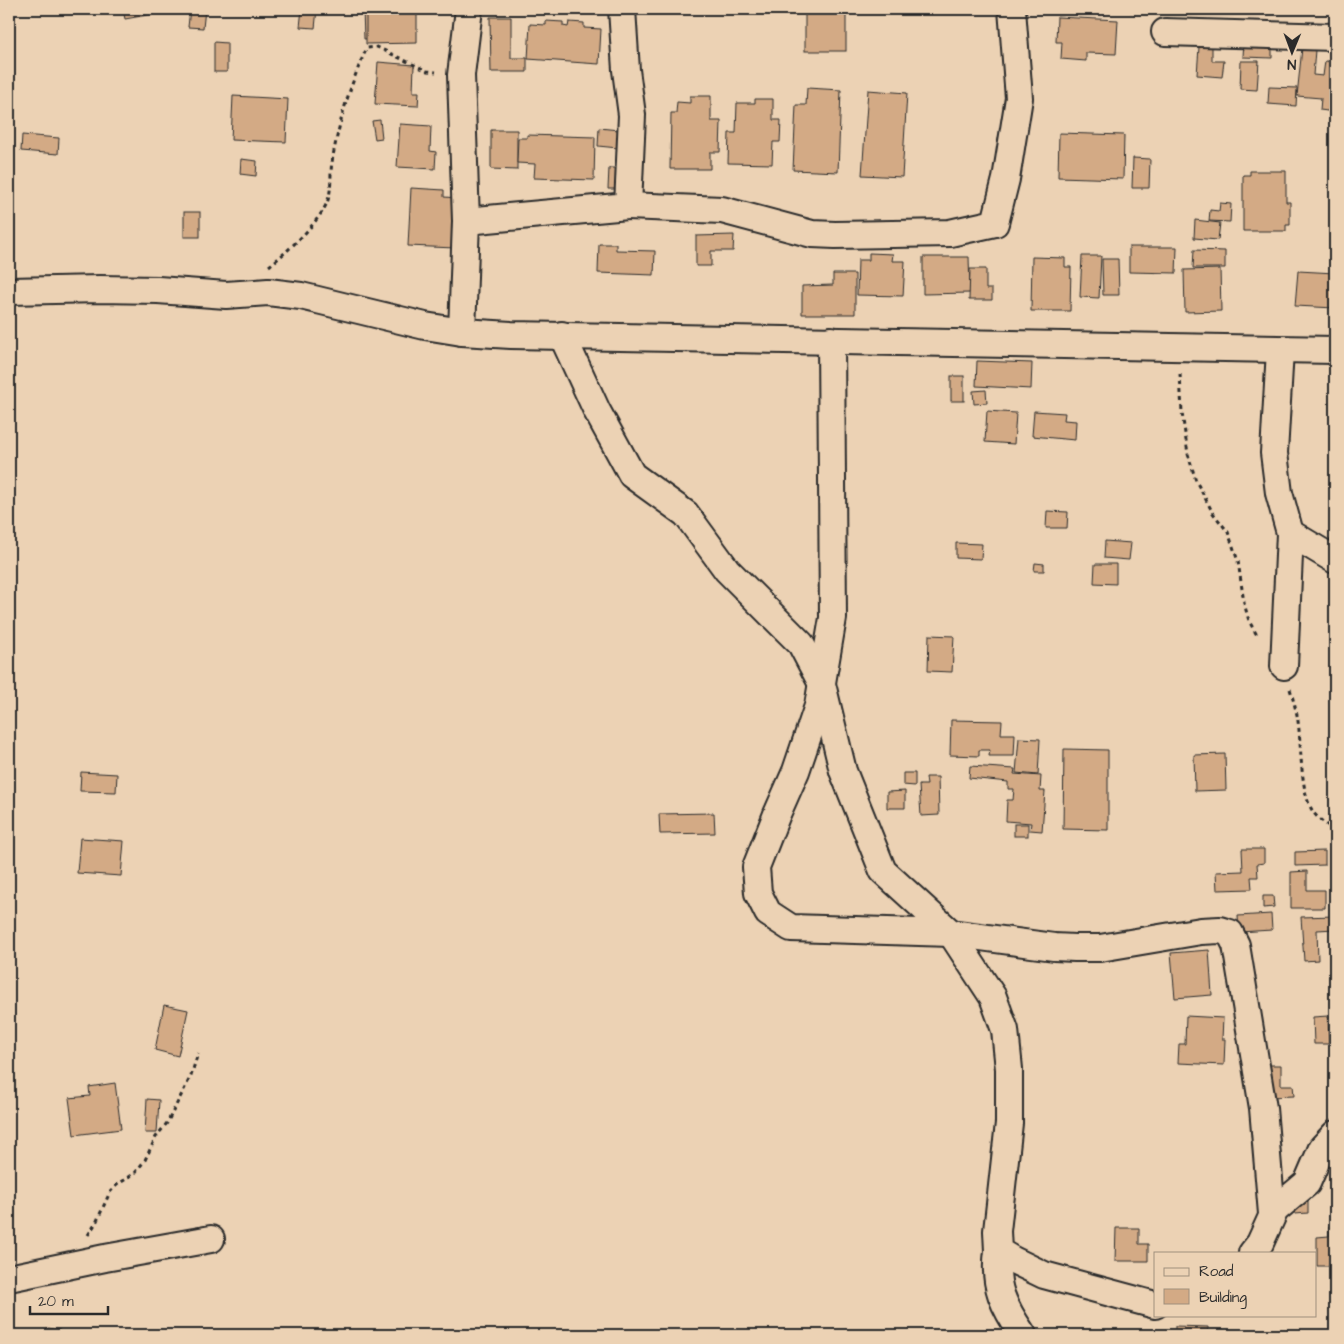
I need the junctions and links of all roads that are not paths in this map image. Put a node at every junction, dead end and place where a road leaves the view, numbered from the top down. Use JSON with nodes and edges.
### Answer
{"nodes":[{"id":1,"x":469,"y":9,"type":"edge"},
{"id":2,"x":622,"y":9,"type":"edge"},
{"id":3,"x":1012,"y":9,"type":"edge"},
{"id":4,"x":1165,"y":32,"type":"dead end"},
{"id":5,"x":1335,"y":37,"type":"edge"},
{"id":6,"x":628,"y":206,"type":"junction"},
{"id":7,"x":466,"y":221,"type":"junction"},
{"id":8,"x":9,"y":291,"type":"edge"},
{"id":9,"x":462,"y":332,"type":"junction"},
{"id":10,"x":562,"y":335,"type":"junction"},
{"id":11,"x":830,"y":340,"type":"junction"},
{"id":12,"x":1280,"y":350,"type":"junction"},
{"id":13,"x":1335,"y":350,"type":"edge"},
{"id":14,"x":1290,"y":533,"type":"junction"},
{"id":15,"x":1335,"y":560,"type":"edge"},
{"id":16,"x":1284,"y":666,"type":"road end"},
{"id":17,"x":822,"y":684,"type":"junction"},
{"id":18,"x":951,"y":933,"type":"junction"},
{"id":19,"x":1335,"y":1134,"type":"edge"},
{"id":20,"x":1272,"y":1214,"type":"junction"},
{"id":21,"x":211,"y":1239,"type":"dead end"},
{"id":22,"x":998,"y":1251,"type":"junction"},
{"id":23,"x":1253,"y":1252,"type":"edge"},
{"id":24,"x":9,"y":1278,"type":"edge"},
{"id":25,"x":1154,"y":1305,"type":"edge"},
{"id":26,"x":1023,"y":1335,"type":"edge"}],
"edges":[{"from":1,"to":7,"type":"street"},
{"from":2,"to":6,"type":"street"},
{"from":3,"to":6,"type":"street"},
{"from":4,"to":5,"type":"street"},
{"from":6,"to":7,"type":"street"},
{"from":7,"to":9,"type":"street"},
{"from":8,"to":9,"type":"street"},
{"from":9,"to":10,"type":"street"},
{"from":10,"to":11,"type":"street"},
{"from":10,"to":17,"type":"street"},
{"from":11,"to":12,"type":"street"},
{"from":11,"to":17,"type":"street"},
{"from":12,"to":13,"type":"street"},
{"from":12,"to":14,"type":"street"},
{"from":14,"to":15,"type":"street"},
{"from":14,"to":16,"type":"street"},
{"from":17,"to":18,"type":"street"},
{"from":17,"to":18,"type":"street"},
{"from":18,"to":20,"type":"street"},
{"from":18,"to":22,"type":"street"},
{"from":19,"to":20,"type":"street"},
{"from":20,"to":23,"type":"street"},
{"from":21,"to":24,"type":"street"},
{"from":22,"to":25,"type":"street"},
{"from":22,"to":26,"type":"street"}]}
